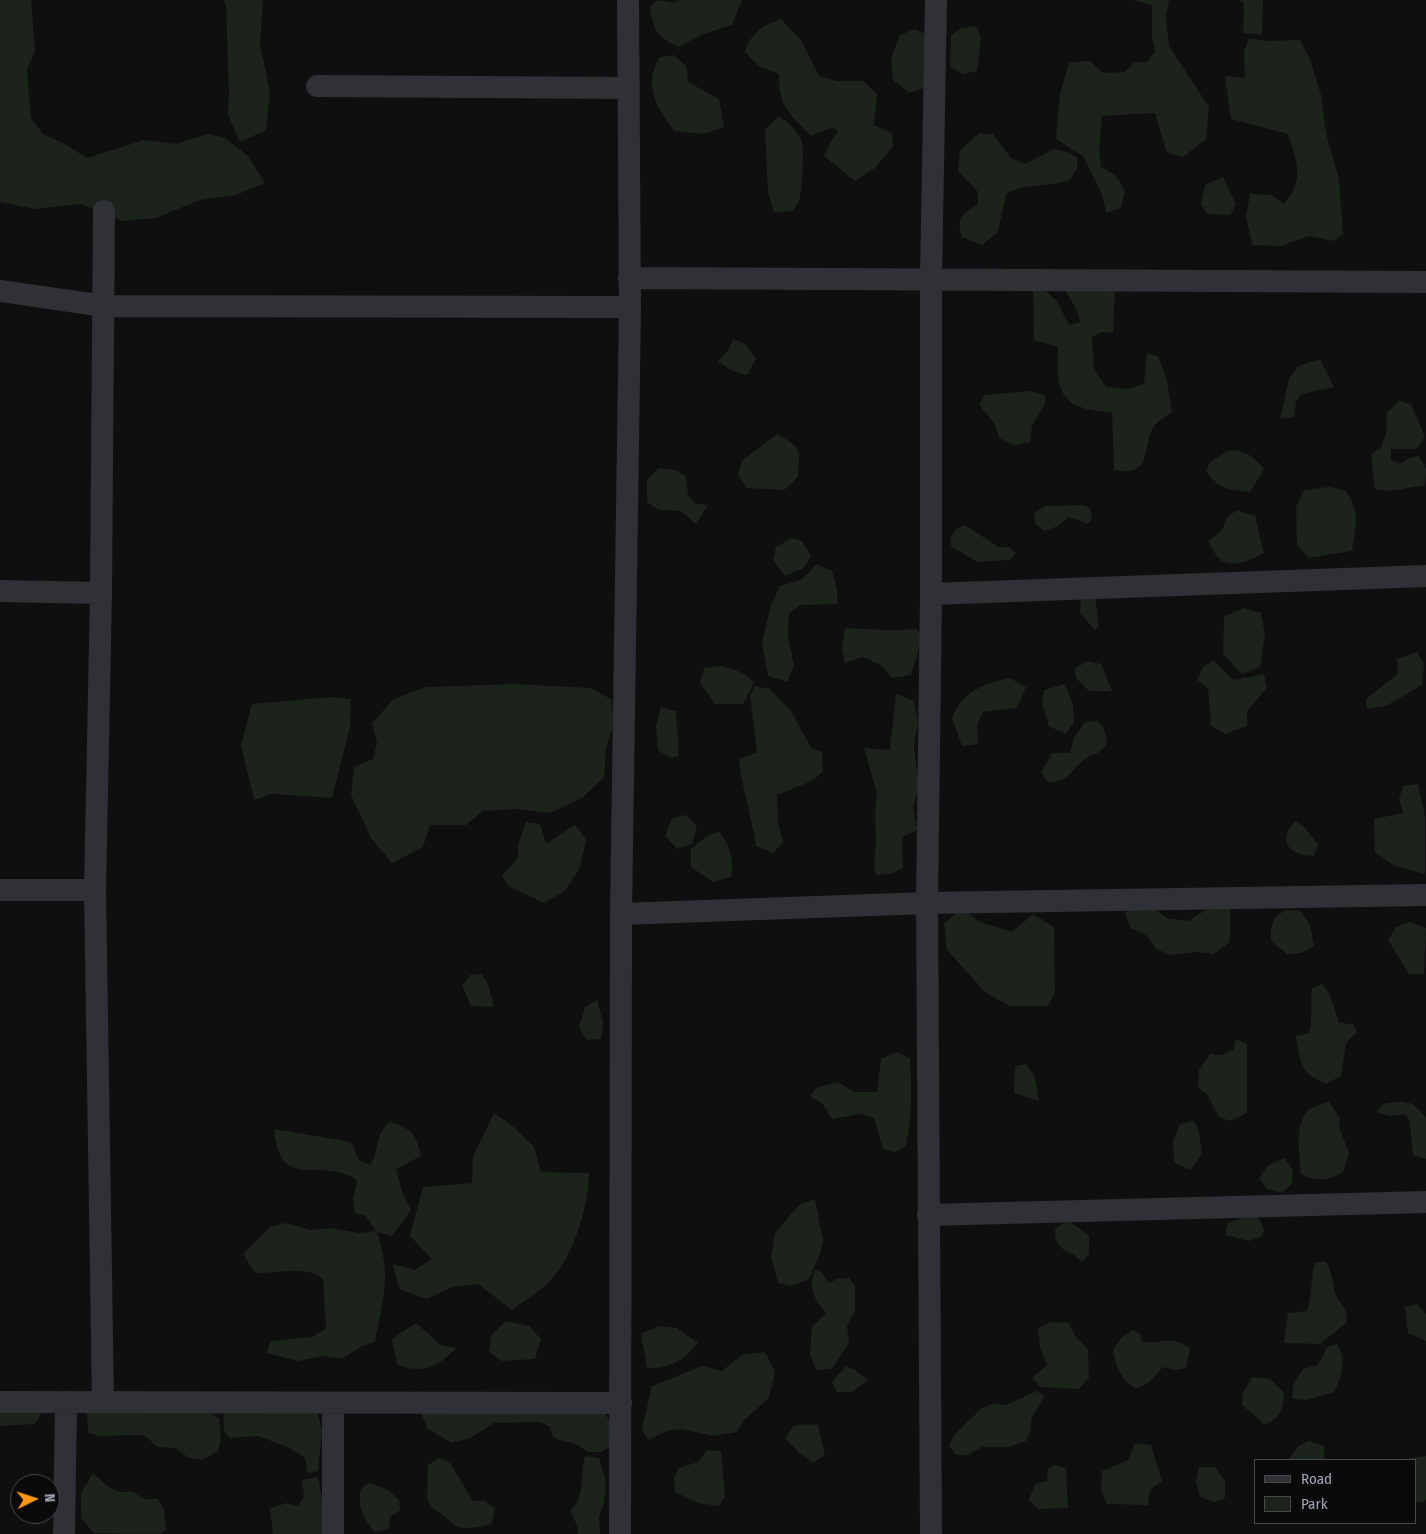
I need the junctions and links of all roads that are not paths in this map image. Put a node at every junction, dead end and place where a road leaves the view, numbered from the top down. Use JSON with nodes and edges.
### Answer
{"nodes":[{"id":1,"x":628,"y":0,"type":"edge"},
{"id":2,"x":936,"y":0,"type":"edge"},
{"id":3,"x":317,"y":86,"type":"dead end"},
{"id":4,"x":629,"y":88,"type":"junction"},
{"id":5,"x":104,"y":210,"type":"dead end"},
{"id":6,"x":629,"y":278,"type":"junction"},
{"id":7,"x":931,"y":278,"type":"junction"},
{"id":8,"x":1426,"y":282,"type":"edge"},
{"id":9,"x":0,"y":291,"type":"edge"},
{"id":10,"x":104,"y":306,"type":"junction"},
{"id":11,"x":630,"y":308,"type":"junction"},
{"id":12,"x":1426,"y":576,"type":"edge"},
{"id":13,"x":0,"y":591,"type":"edge"},
{"id":14,"x":101,"y":593,"type":"junction"},
{"id":15,"x":931,"y":594,"type":"junction"},
{"id":16,"x":0,"y":890,"type":"edge"},
{"id":17,"x":95,"y":890,"type":"junction"},
{"id":18,"x":1426,"y":895,"type":"edge"},
{"id":19,"x":927,"y":903,"type":"junction"},
{"id":20,"x":621,"y":914,"type":"junction"},
{"id":21,"x":1426,"y":1202,"type":"edge"},
{"id":22,"x":928,"y":1215,"type":"junction"},
{"id":23,"x":103,"y":1401,"type":"junction"},
{"id":24,"x":0,"y":1402,"type":"edge"},
{"id":25,"x":66,"y":1402,"type":"junction"},
{"id":26,"x":333,"y":1403,"type":"junction"},
{"id":27,"x":621,"y":1403,"type":"junction"},
{"id":28,"x":64,"y":1534,"type":"edge"},
{"id":29,"x":333,"y":1534,"type":"edge"},
{"id":30,"x":620,"y":1534,"type":"edge"},
{"id":31,"x":930,"y":1534,"type":"edge"}],
"edges":[{"from":1,"to":4,"type":"street"},
{"from":2,"to":7,"type":"street"},
{"from":3,"to":4,"type":"street"},
{"from":4,"to":6,"type":"street"},
{"from":5,"to":10,"type":"street"},
{"from":6,"to":7,"type":"street"},
{"from":6,"to":11,"type":"street"},
{"from":7,"to":8,"type":"street"},
{"from":7,"to":15,"type":"street"},
{"from":9,"to":10,"type":"street"},
{"from":10,"to":11,"type":"street"},
{"from":10,"to":14,"type":"street"},
{"from":11,"to":20,"type":"street"},
{"from":12,"to":15,"type":"street"},
{"from":13,"to":14,"type":"street"},
{"from":14,"to":17,"type":"street"},
{"from":15,"to":19,"type":"street"},
{"from":16,"to":17,"type":"street"},
{"from":17,"to":23,"type":"street"},
{"from":18,"to":19,"type":"street"},
{"from":19,"to":20,"type":"street"},
{"from":19,"to":22,"type":"street"},
{"from":20,"to":27,"type":"street"},
{"from":21,"to":22,"type":"street"},
{"from":22,"to":31,"type":"street"},
{"from":23,"to":25,"type":"street"},
{"from":23,"to":26,"type":"street"},
{"from":24,"to":25,"type":"street"},
{"from":25,"to":28,"type":"street"},
{"from":26,"to":27,"type":"street"},
{"from":26,"to":29,"type":"street"},
{"from":27,"to":30,"type":"street"}]}
